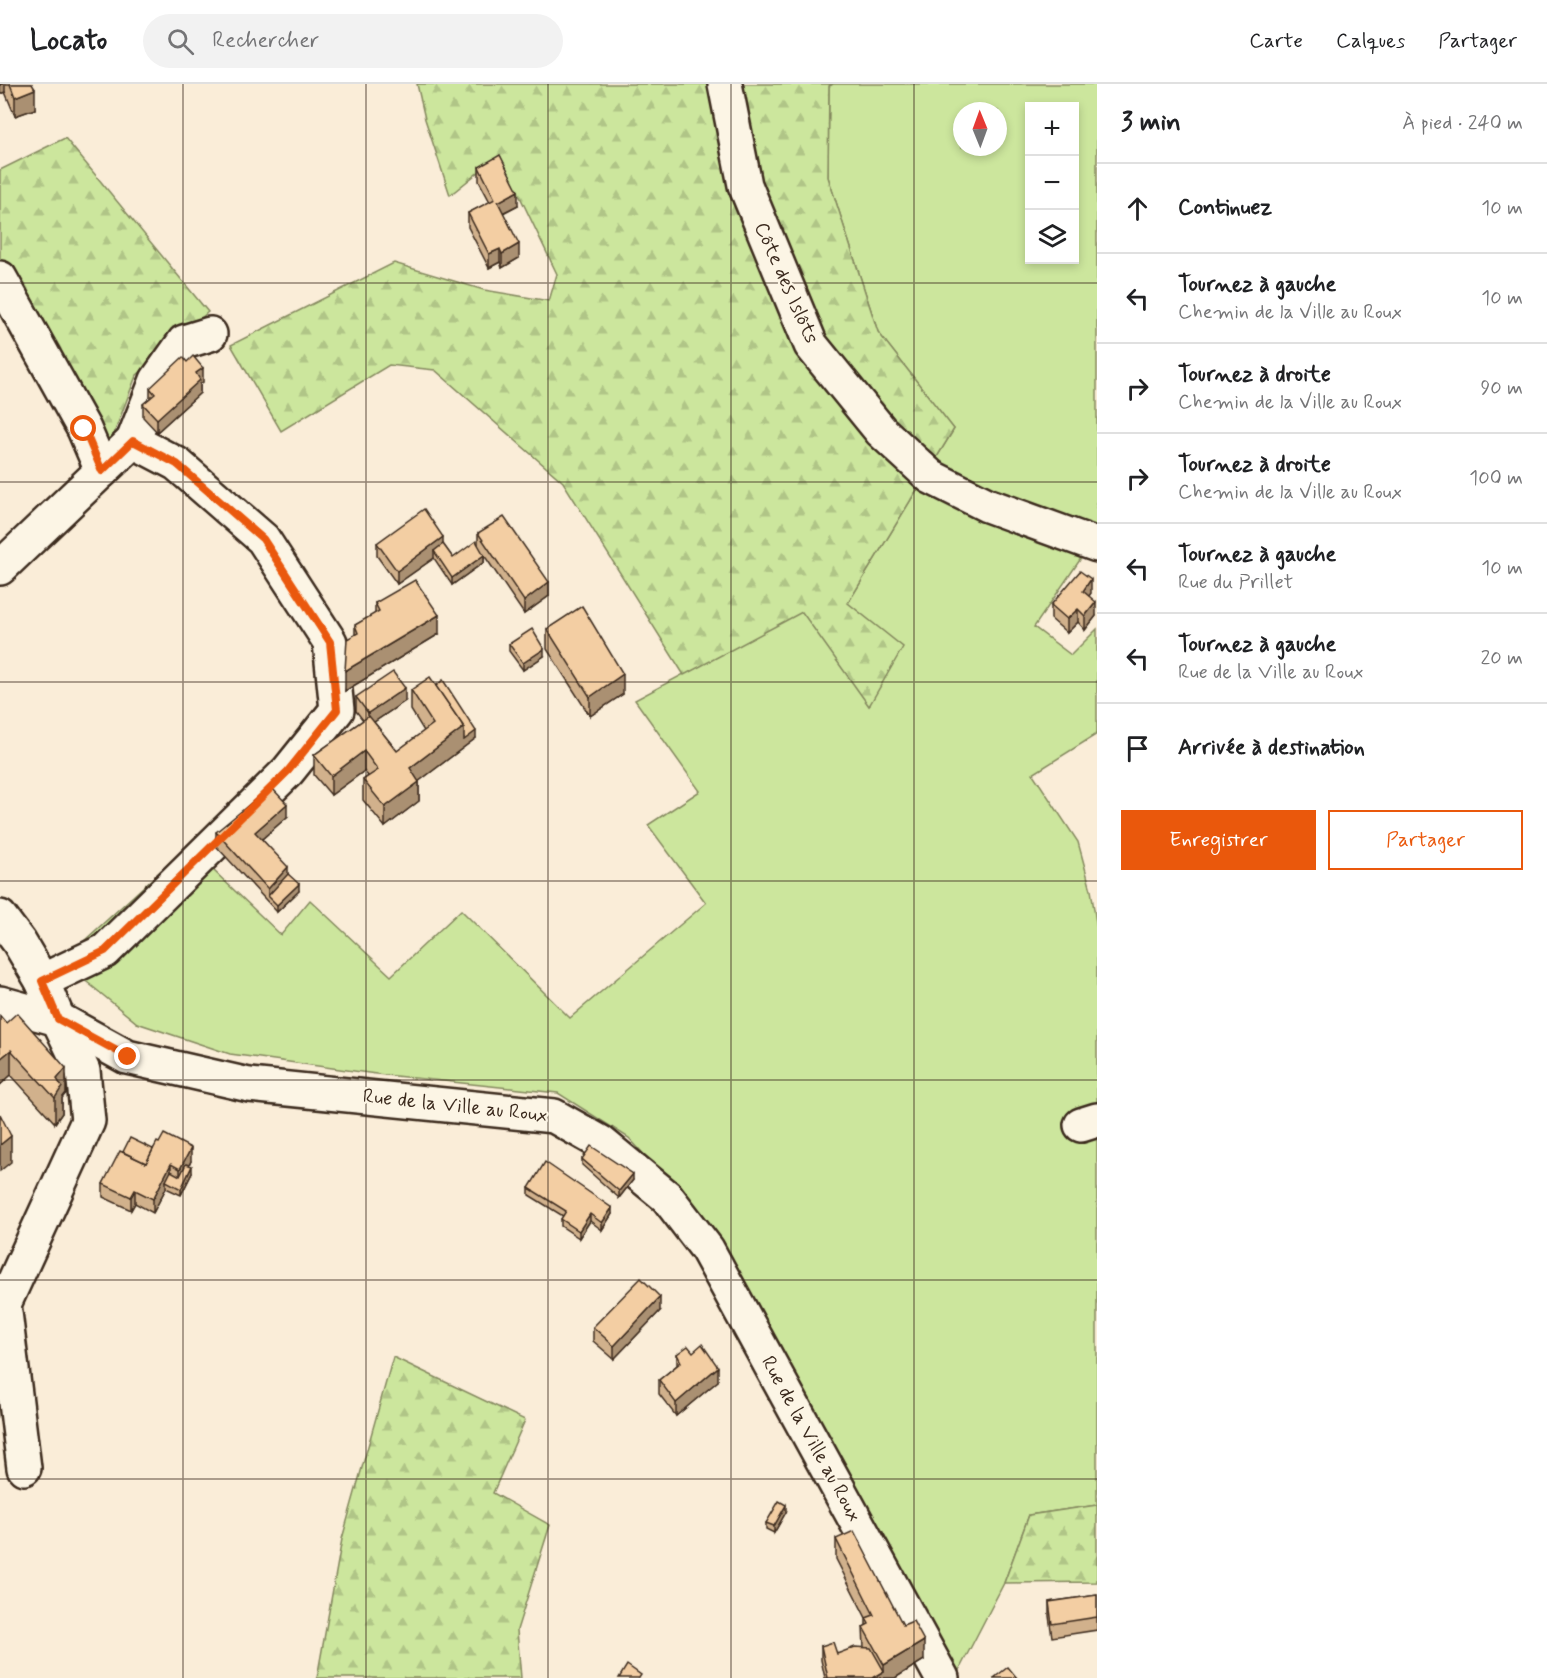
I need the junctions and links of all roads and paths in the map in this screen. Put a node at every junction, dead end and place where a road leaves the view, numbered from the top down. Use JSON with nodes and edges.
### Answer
{"nodes":[{"id":1,"x":725,"y":84,"type":"edge"},
{"id":2,"x":0,"y":278,"type":"edge"},
{"id":3,"x":210,"y":334,"type":"dead end"},
{"id":4,"x":133,"y":441,"type":"junction"},
{"id":5,"x":102,"y":471,"type":"junction"},
{"id":6,"x":1097,"y":545,"type":"edge"},
{"id":7,"x":0,"y":568,"type":"edge"},
{"id":8,"x":0,"y":917,"type":"edge"},
{"id":9,"x":42,"y":981,"type":"junction"},
{"id":10,"x":0,"y":1004,"type":"edge"},
{"id":11,"x":58,"y":1019,"type":"junction"},
{"id":12,"x":24,"y":1468,"type":"dead end"},
{"id":13,"x":942,"y":1678,"type":"edge"}],
"edges":[{"from":1,"to":6,"type":"street","name":"Côte des Islôts"},
{"from":2,"to":5,"type":"street"},
{"from":3,"to":4,"type":"street"},
{"from":4,"to":5,"type":"street"},
{"from":4,"to":9,"type":"street"},
{"from":5,"to":7,"type":"street"},
{"from":8,"to":9,"type":"street"},
{"from":9,"to":11,"type":"street"},
{"from":10,"to":11,"type":"street","name":"Rue de la Ville au Roux"},
{"from":11,"to":12,"type":"street"},
{"from":11,"to":13,"type":"street","name":"Rue de la Ville au Roux"}]}
